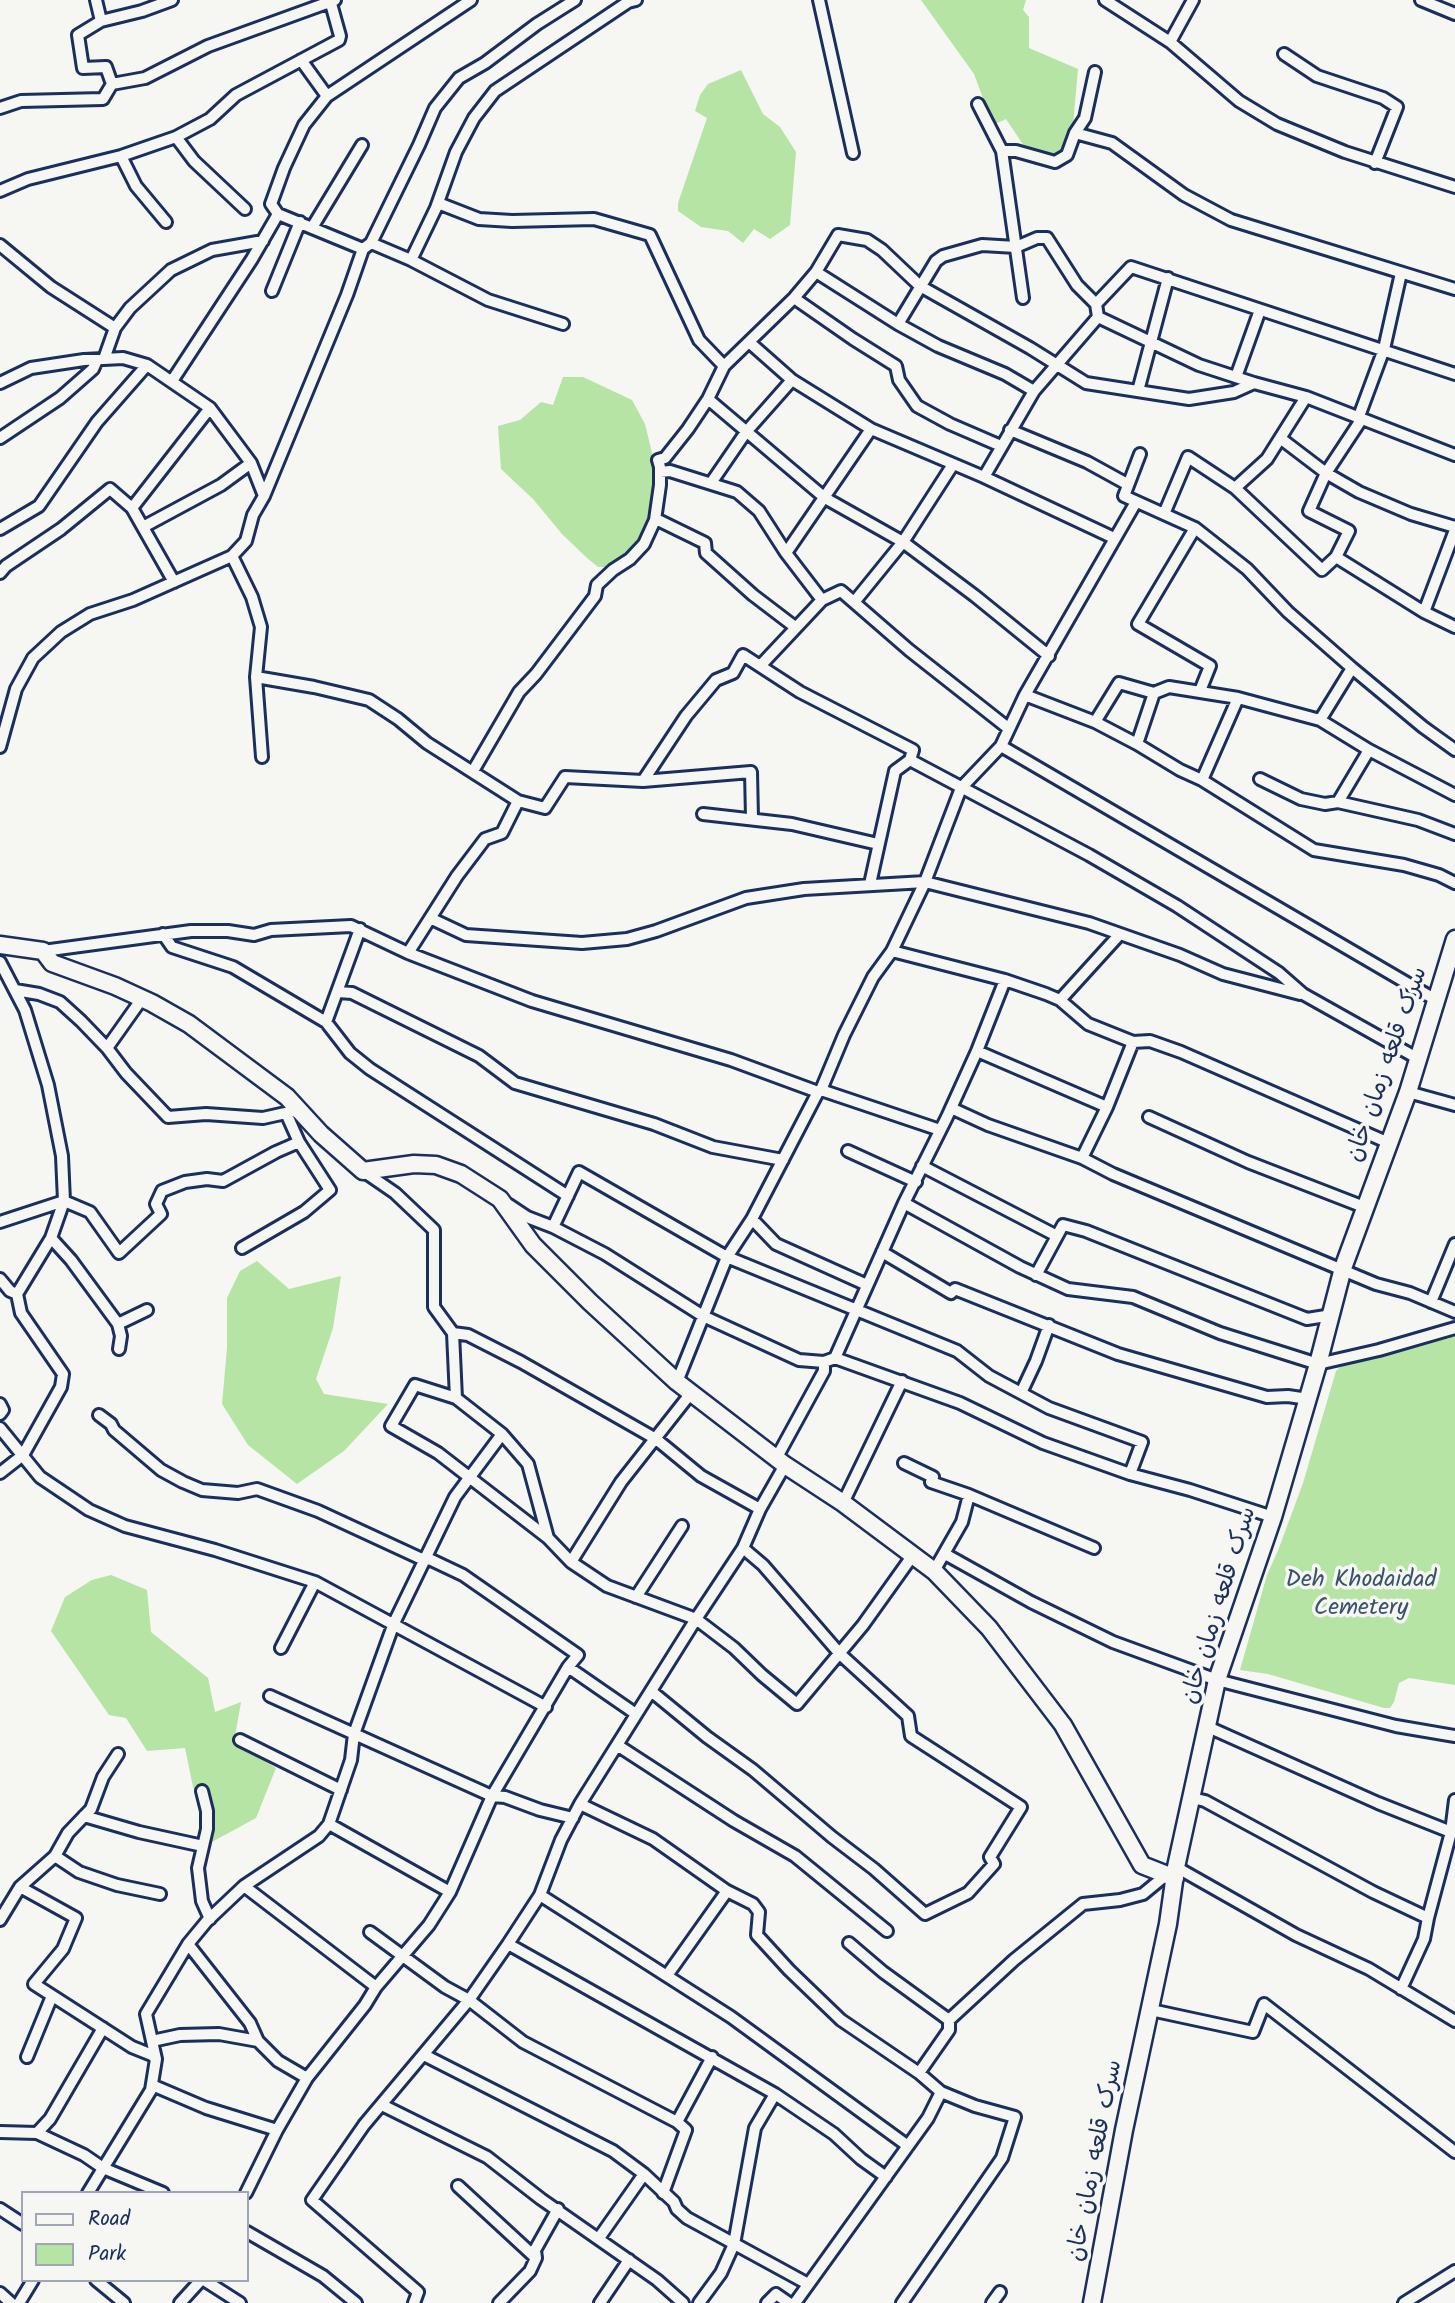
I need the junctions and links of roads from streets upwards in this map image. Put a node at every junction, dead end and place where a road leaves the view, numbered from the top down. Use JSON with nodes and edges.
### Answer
{"nodes":[{"id":1,"x":96,"y":0,"type":"edge"},
{"id":2,"x":172,"y":0,"type":"edge"},
{"id":3,"x":332,"y":0,"type":"edge"},
{"id":4,"x":471,"y":0,"type":"edge"},
{"id":5,"x":575,"y":0,"type":"edge"},
{"id":6,"x":636,"y":0,"type":"edge"},
{"id":7,"x":819,"y":0,"type":"edge"},
{"id":8,"x":1105,"y":0,"type":"edge"},
{"id":9,"x":1193,"y":0,"type":"edge"},
{"id":10,"x":1421,"y":0,"type":"edge"},
{"id":11,"x":1455,"y":14,"type":"edge"},
{"id":12,"x":101,"y":21,"type":"junction"},
{"id":13,"x":1170,"y":43,"type":"junction"},
{"id":14,"x":1284,"y":54,"type":"dead end"},
{"id":15,"x":300,"y":60,"type":"junction"},
{"id":16,"x":1095,"y":72,"type":"dead end"},
{"id":17,"x":112,"y":84,"type":"junction"},
{"id":18,"x":327,"y":96,"type":"junction"},
{"id":19,"x":978,"y":104,"type":"dead end"},
{"id":20,"x":0,"y":108,"type":"edge"},
{"id":21,"x":1075,"y":133,"type":"junction"},
{"id":22,"x":176,"y":137,"type":"junction"},
{"id":23,"x":362,"y":145,"type":"dead end"},
{"id":24,"x":1002,"y":151,"type":"junction"},
{"id":25,"x":853,"y":153,"type":"dead end"},
{"id":26,"x":121,"y":156,"type":"junction"},
{"id":27,"x":1376,"y":163,"type":"junction"},
{"id":28,"x":1455,"y":187,"type":"edge"},
{"id":29,"x":0,"y":191,"type":"edge"},
{"id":30,"x":438,"y":203,"type":"junction"},
{"id":31,"x":245,"y":209,"type":"dead end"},
{"id":32,"x":278,"y":214,"type":"junction"},
{"id":33,"x":166,"y":222,"type":"dead end"},
{"id":34,"x":300,"y":222,"type":"junction"},
{"id":35,"x":313,"y":226,"type":"junction"},
{"id":36,"x":263,"y":241,"type":"junction"},
{"id":37,"x":0,"y":245,"type":"edge"},
{"id":38,"x":367,"y":246,"type":"junction"},
{"id":39,"x":1016,"y":247,"type":"junction"},
{"id":40,"x":411,"y":260,"type":"junction"},
{"id":41,"x":816,"y":272,"type":"junction"},
{"id":42,"x":1401,"y":273,"type":"junction"},
{"id":43,"x":1168,"y":278,"type":"junction"},
{"id":44,"x":920,"y":286,"type":"junction"},
{"id":45,"x":1455,"y":289,"type":"edge"},
{"id":46,"x":272,"y":290,"type":"dead end"},
{"id":47,"x":794,"y":298,"type":"junction"},
{"id":48,"x":1023,"y":298,"type":"dead end"},
{"id":49,"x":1096,"y":304,"type":"junction"},
{"id":50,"x":1260,"y":310,"type":"junction"},
{"id":51,"x":1098,"y":317,"type":"junction"},
{"id":52,"x":563,"y":324,"type":"dead end"},
{"id":53,"x":898,"y":324,"type":"junction"},
{"id":54,"x":115,"y":328,"type":"junction"},
{"id":55,"x":749,"y":342,"type":"junction"},
{"id":56,"x":1149,"y":343,"type":"junction"},
{"id":57,"x":1384,"y":349,"type":"junction"},
{"id":58,"x":100,"y":360,"type":"junction"},
{"id":59,"x":147,"y":365,"type":"junction"},
{"id":60,"x":724,"y":366,"type":"junction"},
{"id":61,"x":1057,"y":366,"type":"junction"},
{"id":62,"x":1455,"y":374,"type":"edge"},
{"id":63,"x":1237,"y":377,"type":"junction"},
{"id":64,"x":792,"y":380,"type":"junction"},
{"id":65,"x":172,"y":381,"type":"junction"},
{"id":66,"x":0,"y":383,"type":"edge"},
{"id":67,"x":1254,"y":383,"type":"junction"},
{"id":68,"x":1034,"y":391,"type":"junction"},
{"id":69,"x":1138,"y":391,"type":"junction"},
{"id":70,"x":1306,"y":397,"type":"junction"},
{"id":71,"x":708,"y":399,"type":"junction"},
{"id":72,"x":209,"y":408,"type":"junction"},
{"id":73,"x":1359,"y":419,"type":"junction"},
{"id":74,"x":871,"y":429,"type":"junction"},
{"id":75,"x":1010,"y":430,"type":"junction"},
{"id":76,"x":746,"y":432,"type":"junction"},
{"id":77,"x":0,"y":438,"type":"edge"},
{"id":78,"x":1280,"y":438,"type":"junction"},
{"id":79,"x":1001,"y":446,"type":"junction"},
{"id":80,"x":1140,"y":454,"type":"dead end"},
{"id":81,"x":1455,"y":455,"type":"edge"},
{"id":82,"x":251,"y":463,"type":"junction"},
{"id":83,"x":952,"y":466,"type":"junction"},
{"id":84,"x":660,"y":472,"type":"junction"},
{"id":85,"x":1326,"y":473,"type":"junction"},
{"id":86,"x":984,"y":478,"type":"junction"},
{"id":87,"x":710,"y":483,"type":"junction"},
{"id":88,"x":1127,"y":484,"type":"junction"},
{"id":89,"x":1235,"y":488,"type":"junction"},
{"id":90,"x":264,"y":496,"type":"junction"},
{"id":91,"x":825,"y":498,"type":"junction"},
{"id":92,"x":1136,"y":502,"type":"junction"},
{"id":93,"x":132,"y":509,"type":"junction"},
{"id":94,"x":1164,"y":514,"type":"junction"},
{"id":95,"x":654,"y":520,"type":"junction"},
{"id":96,"x":143,"y":527,"type":"junction"},
{"id":97,"x":1195,"y":528,"type":"junction"},
{"id":98,"x":1455,"y":528,"type":"edge"},
{"id":99,"x":0,"y":529,"type":"edge"},
{"id":100,"x":1114,"y":538,"type":"junction"},
{"id":101,"x":903,"y":542,"type":"junction"},
{"id":102,"x":786,"y":553,"type":"junction"},
{"id":103,"x":232,"y":556,"type":"junction"},
{"id":104,"x":1336,"y":557,"type":"junction"},
{"id":105,"x":0,"y":573,"type":"edge"},
{"id":106,"x":174,"y":582,"type":"junction"},
{"id":107,"x":822,"y":600,"type":"junction"},
{"id":108,"x":855,"y":601,"type":"junction"},
{"id":109,"x":1424,"y":612,"type":"junction"},
{"id":110,"x":795,"y":627,"type":"junction"},
{"id":111,"x":1455,"y":627,"type":"edge"},
{"id":112,"x":1049,"y":656,"type":"junction"},
{"id":113,"x":761,"y":665,"type":"junction"},
{"id":114,"x":1352,"y":668,"type":"junction"},
{"id":115,"x":256,"y":677,"type":"junction"},
{"id":116,"x":1200,"y":691,"type":"junction"},
{"id":117,"x":1154,"y":693,"type":"junction"},
{"id":118,"x":1026,"y":695,"type":"junction"},
{"id":119,"x":1238,"y":698,"type":"junction"},
{"id":120,"x":1320,"y":720,"type":"junction"},
{"id":121,"x":1095,"y":722,"type":"junction"},
{"id":122,"x":1008,"y":728,"type":"junction"},
{"id":123,"x":1138,"y":744,"type":"junction"},
{"id":124,"x":1002,"y":746,"type":"junction"},
{"id":125,"x":0,"y":747,"type":"edge"},
{"id":126,"x":1369,"y":750,"type":"junction"},
{"id":127,"x":1455,"y":750,"type":"edge"},
{"id":128,"x":262,"y":757,"type":"dead end"},
{"id":129,"x":910,"y":760,"type":"junction"},
{"id":130,"x":473,"y":771,"type":"junction"},
{"id":131,"x":1260,"y":779,"type":"dead end"},
{"id":132,"x":1202,"y":780,"type":"junction"},
{"id":133,"x":643,"y":781,"type":"junction"},
{"id":134,"x":961,"y":788,"type":"junction"},
{"id":135,"x":1455,"y":795,"type":"edge"},
{"id":136,"x":518,"y":801,"type":"junction"},
{"id":137,"x":1338,"y":802,"type":"junction"},
{"id":138,"x":703,"y":814,"type":"dead end"},
{"id":139,"x":752,"y":818,"type":"junction"},
{"id":140,"x":1455,"y":834,"type":"edge"},
{"id":141,"x":878,"y":844,"type":"junction"},
{"id":142,"x":925,"y":882,"type":"junction"},
{"id":143,"x":1455,"y":883,"type":"edge"},
{"id":144,"x":870,"y":884,"type":"junction"},
{"id":145,"x":432,"y":919,"type":"junction"},
{"id":146,"x":360,"y":929,"type":"junction"},
{"id":147,"x":163,"y":934,"type":"junction"},
{"id":148,"x":1119,"y":934,"type":"junction"},
{"id":149,"x":1455,"y":939,"type":"edge"},
{"id":150,"x":0,"y":947,"type":"edge"},
{"id":151,"x":43,"y":951,"type":"junction"},
{"id":152,"x":892,"y":951,"type":"junction"},
{"id":153,"x":408,"y":953,"type":"junction"},
{"id":154,"x":1005,"y":980,"type":"junction"},
{"id":155,"x":1448,"y":982,"type":"edge"},
{"id":156,"x":15,"y":990,"type":"junction"},
{"id":157,"x":338,"y":992,"type":"junction"},
{"id":158,"x":1303,"y":995,"type":"junction"},
{"id":159,"x":141,"y":1000,"type":"junction"},
{"id":160,"x":1060,"y":1000,"type":"junction"},
{"id":161,"x":1436,"y":1000,"type":"junction"},
{"id":162,"x":326,"y":1022,"type":"junction"},
{"id":163,"x":1133,"y":1042,"type":"junction"},
{"id":164,"x":107,"y":1048,"type":"junction"},
{"id":165,"x":977,"y":1051,"type":"junction"},
{"id":166,"x":1417,"y":1058,"type":"junction"},
{"id":167,"x":820,"y":1091,"type":"junction"},
{"id":168,"x":1408,"y":1092,"type":"junction"},
{"id":169,"x":1455,"y":1105,"type":"edge"},
{"id":170,"x":1107,"y":1107,"type":"junction"},
{"id":171,"x":951,"y":1108,"type":"junction"},
{"id":172,"x":293,"y":1111,"type":"junction"},
{"id":173,"x":1149,"y":1117,"type":"dead end"},
{"id":174,"x":940,"y":1130,"type":"junction"},
{"id":175,"x":299,"y":1142,"type":"junction"},
{"id":176,"x":1389,"y":1143,"type":"junction"},
{"id":177,"x":848,"y":1151,"type":"dead end"},
{"id":178,"x":1082,"y":1158,"type":"junction"},
{"id":179,"x":783,"y":1160,"type":"junction"},
{"id":180,"x":922,"y":1166,"type":"junction"},
{"id":181,"x":363,"y":1171,"type":"junction"},
{"id":182,"x":916,"y":1182,"type":"junction"},
{"id":183,"x":568,"y":1196,"type":"junction"},
{"id":184,"x":500,"y":1199,"type":"junction"},
{"id":185,"x":64,"y":1201,"type":"junction"},
{"id":186,"x":904,"y":1203,"type":"junction"},
{"id":187,"x":1364,"y":1207,"type":"junction"},
{"id":188,"x":752,"y":1219,"type":"junction"},
{"id":189,"x":0,"y":1222,"type":"edge"},
{"id":190,"x":553,"y":1227,"type":"junction"},
{"id":191,"x":1057,"y":1236,"type":"junction"},
{"id":192,"x":51,"y":1238,"type":"junction"},
{"id":193,"x":1455,"y":1244,"type":"edge"},
{"id":194,"x":242,"y":1248,"type":"dead end"},
{"id":195,"x":882,"y":1252,"type":"junction"},
{"id":196,"x":727,"y":1257,"type":"junction"},
{"id":197,"x":1343,"y":1268,"type":"junction"},
{"id":198,"x":1036,"y":1275,"type":"junction"},
{"id":199,"x":0,"y":1279,"type":"edge"},
{"id":200,"x":867,"y":1285,"type":"junction"},
{"id":201,"x":17,"y":1294,"type":"junction"},
{"id":202,"x":1431,"y":1303,"type":"junction"},
{"id":203,"x":855,"y":1308,"type":"junction"},
{"id":204,"x":147,"y":1310,"type":"dead end"},
{"id":205,"x":1455,"y":1312,"type":"edge"},
{"id":206,"x":1332,"y":1315,"type":"junction"},
{"id":207,"x":703,"y":1316,"type":"junction"},
{"id":208,"x":118,"y":1324,"type":"junction"},
{"id":209,"x":1049,"y":1325,"type":"junction"},
{"id":210,"x":1455,"y":1328,"type":"edge"},
{"id":211,"x":453,"y":1333,"type":"junction"},
{"id":212,"x":119,"y":1349,"type":"dead end"},
{"id":213,"x":829,"y":1360,"type":"junction"},
{"id":214,"x":1318,"y":1364,"type":"junction"},
{"id":215,"x":902,"y":1381,"type":"junction"},
{"id":216,"x":677,"y":1382,"type":"junction"},
{"id":217,"x":691,"y":1393,"type":"junction"},
{"id":218,"x":1021,"y":1393,"type":"junction"},
{"id":219,"x":457,"y":1398,"type":"junction"},
{"id":220,"x":1308,"y":1399,"type":"junction"},
{"id":221,"x":0,"y":1404,"type":"edge"},
{"id":222,"x":0,"y":1414,"type":"edge"},
{"id":223,"x":99,"y":1415,"type":"dead end"},
{"id":224,"x":0,"y":1428,"type":"edge"},
{"id":225,"x":502,"y":1434,"type":"junction"},
{"id":226,"x":656,"y":1439,"type":"junction"},
{"id":227,"x":23,"y":1455,"type":"junction"},
{"id":228,"x":781,"y":1461,"type":"junction"},
{"id":229,"x":904,"y":1463,"type":"dead end"},
{"id":230,"x":0,"y":1473,"type":"edge"},
{"id":231,"x":1130,"y":1474,"type":"junction"},
{"id":232,"x":470,"y":1479,"type":"junction"},
{"id":233,"x":968,"y":1495,"type":"junction"},
{"id":234,"x":843,"y":1503,"type":"junction"},
{"id":235,"x":760,"y":1509,"type":"junction"},
{"id":236,"x":1273,"y":1517,"type":"junction"},
{"id":237,"x":682,"y":1526,"type":"dead end"},
{"id":238,"x":548,"y":1538,"type":"junction"},
{"id":239,"x":743,"y":1548,"type":"junction"},
{"id":240,"x":1094,"y":1548,"type":"dead end"},
{"id":241,"x":945,"y":1554,"type":"junction"},
{"id":242,"x":913,"y":1555,"type":"junction"},
{"id":243,"x":425,"y":1558,"type":"junction"},
{"id":244,"x":571,"y":1562,"type":"junction"},
{"id":245,"x":934,"y":1571,"type":"junction"},
{"id":246,"x":315,"y":1581,"type":"junction"},
{"id":247,"x":636,"y":1597,"type":"junction"},
{"id":248,"x":696,"y":1619,"type":"junction"},
{"id":249,"x":394,"y":1623,"type":"junction"},
{"id":250,"x":281,"y":1648,"type":"dead end"},
{"id":251,"x":840,"y":1654,"type":"junction"},
{"id":252,"x":568,"y":1667,"type":"junction"},
{"id":253,"x":1217,"y":1679,"type":"junction"},
{"id":254,"x":651,"y":1692,"type":"junction"},
{"id":255,"x":270,"y":1696,"type":"dead end"},
{"id":256,"x":545,"y":1707,"type":"junction"},
{"id":257,"x":636,"y":1714,"type":"junction"},
{"id":258,"x":1208,"y":1727,"type":"junction"},
{"id":259,"x":354,"y":1734,"type":"junction"},
{"id":260,"x":1455,"y":1735,"type":"edge"},
{"id":261,"x":240,"y":1740,"type":"dead end"},
{"id":262,"x":617,"y":1745,"type":"junction"},
{"id":263,"x":118,"y":1754,"type":"dead end"},
{"id":264,"x":341,"y":1790,"type":"junction"},
{"id":265,"x":202,"y":1791,"type":"dead end"},
{"id":266,"x":492,"y":1796,"type":"junction"},
{"id":267,"x":1192,"y":1798,"type":"junction"},
{"id":268,"x":1455,"y":1800,"type":"edge"},
{"id":269,"x":580,"y":1804,"type":"junction"},
{"id":270,"x":84,"y":1816,"type":"junction"},
{"id":271,"x":573,"y":1818,"type":"junction"},
{"id":272,"x":329,"y":1825,"type":"junction"},
{"id":273,"x":1451,"y":1832,"type":"junction"},
{"id":274,"x":203,"y":1846,"type":"junction"},
{"id":275,"x":55,"y":1856,"type":"junction"},
{"id":276,"x":1172,"y":1873,"type":"junction"},
{"id":277,"x":244,"y":1886,"type":"junction"},
{"id":278,"x":20,"y":1887,"type":"junction"},
{"id":279,"x":727,"y":1891,"type":"junction"},
{"id":280,"x":450,"y":1892,"type":"junction"},
{"id":281,"x":160,"y":1895,"type":"dead end"},
{"id":282,"x":540,"y":1895,"type":"junction"},
{"id":283,"x":1427,"y":1918,"type":"junction"},
{"id":284,"x":210,"y":1919,"type":"junction"},
{"id":285,"x":0,"y":1920,"type":"edge"},
{"id":286,"x":887,"y":1931,"type":"dead end"},
{"id":287,"x":370,"y":1932,"type":"dead end"},
{"id":288,"x":849,"y":1943,"type":"dead end"},
{"id":289,"x":188,"y":1944,"type":"junction"},
{"id":290,"x":508,"y":1944,"type":"junction"},
{"id":291,"x":403,"y":1956,"type":"junction"},
{"id":292,"x":668,"y":1974,"type":"junction"},
{"id":293,"x":376,"y":1987,"type":"junction"},
{"id":294,"x":1401,"y":1989,"type":"junction"},
{"id":295,"x":52,"y":1996,"type":"junction"},
{"id":296,"x":469,"y":2000,"type":"junction"},
{"id":297,"x":1151,"y":2010,"type":"junction"},
{"id":298,"x":949,"y":2020,"type":"junction"},
{"id":299,"x":1455,"y":2021,"type":"edge"},
{"id":300,"x":103,"y":2028,"type":"junction"},
{"id":301,"x":152,"y":2041,"type":"junction"},
{"id":302,"x":258,"y":2041,"type":"junction"},
{"id":303,"x":424,"y":2055,"type":"junction"},
{"id":304,"x":27,"y":2057,"type":"dead end"},
{"id":305,"x":712,"y":2057,"type":"junction"},
{"id":306,"x":156,"y":2059,"type":"junction"},
{"id":307,"x":919,"y":2073,"type":"junction"},
{"id":308,"x":307,"y":2078,"type":"junction"},
{"id":309,"x":152,"y":2085,"type":"junction"},
{"id":310,"x":941,"y":2092,"type":"junction"},
{"id":311,"x":775,"y":2094,"type":"junction"},
{"id":312,"x":383,"y":2105,"type":"junction"},
{"id":313,"x":677,"y":2122,"type":"junction"},
{"id":314,"x":277,"y":2130,"type":"junction"},
{"id":315,"x":0,"y":2132,"type":"edge"},
{"id":316,"x":37,"y":2133,"type":"junction"},
{"id":317,"x":908,"y":2146,"type":"junction"},
{"id":318,"x":1455,"y":2152,"type":"edge"},
{"id":319,"x":103,"y":2168,"type":"junction"},
{"id":320,"x":644,"y":2174,"type":"junction"},
{"id":321,"x":886,"y":2177,"type":"junction"},
{"id":322,"x":458,"y":2186,"type":"dead end"},
{"id":323,"x":89,"y":2191,"type":"edge"},
{"id":324,"x":158,"y":2191,"type":"edge"},
{"id":325,"x":247,"y":2191,"type":"edge"},
{"id":326,"x":663,"y":2193,"type":"junction"},
{"id":327,"x":0,"y":2209,"type":"edge"},
{"id":328,"x":558,"y":2209,"type":"junction"},
{"id":329,"x":21,"y":2223,"type":"edge"},
{"id":330,"x":248,"y":2233,"type":"edge"},
{"id":331,"x":599,"y":2238,"type":"junction"},
{"id":332,"x":734,"y":2244,"type":"junction"},
{"id":333,"x":536,"y":2258,"type":"junction"},
{"id":334,"x":629,"y":2260,"type":"junction"},
{"id":335,"x":1455,"y":2271,"type":"edge"},
{"id":336,"x":32,"y":2282,"type":"edge"},
{"id":337,"x":98,"y":2282,"type":"edge"},
{"id":338,"x":201,"y":2282,"type":"edge"},
{"id":339,"x":206,"y":2282,"type":"edge"},
{"id":340,"x":808,"y":2284,"type":"junction"},
{"id":341,"x":1000,"y":2292,"type":"dead end"},
{"id":342,"x":0,"y":2293,"type":"edge"},
{"id":343,"x":677,"y":2301,"type":"edge"},
{"id":344,"x":11,"y":2303,"type":"edge"},
{"id":345,"x":19,"y":2303,"type":"edge"},
{"id":346,"x":124,"y":2303,"type":"edge"},
{"id":347,"x":180,"y":2303,"type":"edge"},
{"id":348,"x":240,"y":2303,"type":"edge"},
{"id":349,"x":356,"y":2303,"type":"edge"},
{"id":350,"x":414,"y":2303,"type":"edge"},
{"id":351,"x":499,"y":2303,"type":"edge"},
{"id":352,"x":600,"y":2303,"type":"edge"},
{"id":353,"x":699,"y":2303,"type":"edge"},
{"id":354,"x":767,"y":2303,"type":"edge"},
{"id":355,"x":793,"y":2303,"type":"edge"},
{"id":356,"x":902,"y":2303,"type":"edge"},
{"id":357,"x":992,"y":2303,"type":"edge"},
{"id":358,"x":1092,"y":2303,"type":"edge"},
{"id":359,"x":1404,"y":2303,"type":"edge"}],
"edges":[{"from":1,"to":12,"type":"street"},
{"from":2,"to":12,"type":"street"},
{"from":3,"to":15,"type":"street"},
{"from":3,"to":17,"type":"street"},
{"from":4,"to":18,"type":"street"},
{"from":5,"to":38,"type":"street"},
{"from":6,"to":30,"type":"street"},
{"from":7,"to":25,"type":"street"},
{"from":8,"to":13,"type":"street"},
{"from":9,"to":13,"type":"street"},
{"from":10,"to":11,"type":"street"},
{"from":12,"to":17,"type":"street"},
{"from":13,"to":27,"type":"street"},
{"from":14,"to":27,"type":"street"},
{"from":15,"to":18,"type":"street"},
{"from":15,"to":22,"type":"street"},
{"from":16,"to":21,"type":"street"},
{"from":17,"to":20,"type":"street"},
{"from":18,"to":32,"type":"street"},
{"from":19,"to":24,"type":"street"},
{"from":21,"to":24,"type":"street"},
{"from":21,"to":42,"type":"street"},
{"from":22,"to":26,"type":"street"},
{"from":22,"to":31,"type":"street"},
{"from":23,"to":35,"type":"street"},
{"from":24,"to":39,"type":"street"},
{"from":26,"to":29,"type":"street"},
{"from":26,"to":33,"type":"street"},
{"from":27,"to":28,"type":"street"},
{"from":30,"to":40,"type":"street"},
{"from":30,"to":60,"type":"street"},
{"from":32,"to":34,"type":"street"},
{"from":32,"to":36,"type":"street"},
{"from":34,"to":35,"type":"street"},
{"from":34,"to":46,"type":"street"},
{"from":35,"to":38,"type":"street"},
{"from":36,"to":54,"type":"street"},
{"from":36,"to":65,"type":"street"},
{"from":37,"to":54,"type":"street"},
{"from":38,"to":40,"type":"street"},
{"from":38,"to":90,"type":"street"},
{"from":39,"to":44,"type":"street"},
{"from":39,"to":48,"type":"street"},
{"from":39,"to":49,"type":"street"},
{"from":40,"to":52,"type":"street"},
{"from":41,"to":44,"type":"street"},
{"from":41,"to":47,"type":"street"},
{"from":41,"to":53,"type":"street"},
{"from":42,"to":45,"type":"street"},
{"from":42,"to":57,"type":"street"},
{"from":43,"to":49,"type":"street"},
{"from":43,"to":50,"type":"street"},
{"from":43,"to":56,"type":"street"},
{"from":44,"to":53,"type":"street"},
{"from":44,"to":61,"type":"street"},
{"from":47,"to":55,"type":"street"},
{"from":47,"to":79,"type":"street"},
{"from":49,"to":51,"type":"street"},
{"from":50,"to":57,"type":"street"},
{"from":50,"to":63,"type":"street"},
{"from":51,"to":56,"type":"street"},
{"from":51,"to":61,"type":"street"},
{"from":53,"to":68,"type":"street"},
{"from":54,"to":58,"type":"street"},
{"from":55,"to":60,"type":"street"},
{"from":55,"to":64,"type":"street"},
{"from":56,"to":63,"type":"street"},
{"from":56,"to":69,"type":"street"},
{"from":57,"to":62,"type":"street"},
{"from":57,"to":73,"type":"street"},
{"from":58,"to":59,"type":"street"},
{"from":58,"to":66,"type":"street"},
{"from":58,"to":77,"type":"street"},
{"from":59,"to":65,"type":"street"},
{"from":59,"to":99,"type":"street"},
{"from":60,"to":71,"type":"street"},
{"from":61,"to":68,"type":"street"},
{"from":61,"to":69,"type":"street"},
{"from":63,"to":67,"type":"street"},
{"from":64,"to":74,"type":"street"},
{"from":64,"to":76,"type":"street"},
{"from":65,"to":72,"type":"street"},
{"from":67,"to":69,"type":"street"},
{"from":67,"to":70,"type":"street"},
{"from":68,"to":75,"type":"street"},
{"from":70,"to":73,"type":"street"},
{"from":70,"to":78,"type":"street"},
{"from":71,"to":76,"type":"street"},
{"from":71,"to":84,"type":"street"},
{"from":72,"to":82,"type":"street"},
{"from":72,"to":93,"type":"street"},
{"from":73,"to":81,"type":"street"},
{"from":73,"to":85,"type":"street"},
{"from":74,"to":83,"type":"street"},
{"from":74,"to":91,"type":"street"},
{"from":75,"to":79,"type":"street"},
{"from":75,"to":88,"type":"street"},
{"from":76,"to":87,"type":"street"},
{"from":76,"to":91,"type":"street"},
{"from":78,"to":85,"type":"street"},
{"from":78,"to":89,"type":"street"},
{"from":79,"to":86,"type":"street"},
{"from":80,"to":88,"type":"street"},
{"from":82,"to":90,"type":"street"},
{"from":82,"to":96,"type":"street"},
{"from":83,"to":86,"type":"street"},
{"from":83,"to":101,"type":"street"},
{"from":84,"to":87,"type":"street"},
{"from":84,"to":95,"type":"street"},
{"from":85,"to":98,"type":"street"},
{"from":85,"to":104,"type":"street"},
{"from":86,"to":100,"type":"street"},
{"from":87,"to":102,"type":"street"},
{"from":88,"to":92,"type":"street"},
{"from":89,"to":94,"type":"street"},
{"from":89,"to":104,"type":"street"},
{"from":90,"to":103,"type":"street"},
{"from":91,"to":101,"type":"street"},
{"from":91,"to":102,"type":"street"},
{"from":92,"to":94,"type":"street"},
{"from":92,"to":100,"type":"street"},
{"from":93,"to":96,"type":"street"},
{"from":93,"to":105,"type":"street"},
{"from":94,"to":97,"type":"street"},
{"from":95,"to":110,"type":"street"},
{"from":95,"to":130,"type":"street"},
{"from":96,"to":106,"type":"street"},
{"from":97,"to":114,"type":"street"},
{"from":97,"to":116,"type":"street"},
{"from":98,"to":109,"type":"street"},
{"from":100,"to":112,"type":"street"},
{"from":101,"to":108,"type":"street"},
{"from":101,"to":112,"type":"street"},
{"from":102,"to":107,"type":"street"},
{"from":103,"to":106,"type":"street"},
{"from":103,"to":115,"type":"street"},
{"from":104,"to":109,"type":"street"},
{"from":106,"to":125,"type":"street"},
{"from":107,"to":108,"type":"street"},
{"from":107,"to":110,"type":"street"},
{"from":108,"to":122,"type":"street"},
{"from":109,"to":111,"type":"street"},
{"from":110,"to":113,"type":"street"},
{"from":112,"to":118,"type":"street"},
{"from":113,"to":129,"type":"street"},
{"from":113,"to":133,"type":"street"},
{"from":114,"to":120,"type":"street"},
{"from":114,"to":127,"type":"street"},
{"from":115,"to":128,"type":"street"},
{"from":115,"to":130,"type":"street"},
{"from":116,"to":117,"type":"street"},
{"from":116,"to":119,"type":"street"},
{"from":117,"to":121,"type":"street"},
{"from":117,"to":123,"type":"street"},
{"from":118,"to":121,"type":"street"},
{"from":118,"to":122,"type":"street"},
{"from":119,"to":120,"type":"street"},
{"from":119,"to":132,"type":"street"},
{"from":120,"to":126,"type":"street"},
{"from":121,"to":123,"type":"street"},
{"from":122,"to":124,"type":"street"},
{"from":123,"to":132,"type":"street"},
{"from":124,"to":134,"type":"street"},
{"from":124,"to":161,"type":"street"},
{"from":126,"to":135,"type":"street"},
{"from":126,"to":137,"type":"street"},
{"from":129,"to":134,"type":"street"},
{"from":129,"to":141,"type":"street"},
{"from":130,"to":136,"type":"street"},
{"from":131,"to":137,"type":"street"},
{"from":132,"to":143,"type":"street"},
{"from":133,"to":136,"type":"street"},
{"from":133,"to":139,"type":"street"},
{"from":134,"to":142,"type":"street"},
{"from":134,"to":158,"type":"street"},
{"from":136,"to":145,"type":"street"},
{"from":137,"to":140,"type":"street"},
{"from":138,"to":139,"type":"street"},
{"from":139,"to":141,"type":"street"},
{"from":141,"to":144,"type":"street"},
{"from":142,"to":144,"type":"street"},
{"from":142,"to":148,"type":"street"},
{"from":142,"to":152,"type":"street"},
{"from":144,"to":145,"type":"street"},
{"from":145,"to":153,"type":"street"},
{"from":146,"to":147,"type":"street"},
{"from":146,"to":153,"type":"street"},
{"from":146,"to":157,"type":"street"},
{"from":147,"to":151,"type":"street"},
{"from":147,"to":162,"type":"street"},
{"from":148,"to":158,"type":"street"},
{"from":148,"to":160,"type":"street"},
{"from":149,"to":155,"type":"street","name":"سرک قلعه زمان خان"},
{"from":150,"to":151,"type":"street"},
{"from":150,"to":156,"type":"street"},
{"from":151,"to":159,"type":"street"},
{"from":152,"to":154,"type":"street"},
{"from":152,"to":167,"type":"street"},
{"from":153,"to":167,"type":"street"},
{"from":154,"to":160,"type":"street"},
{"from":154,"to":165,"type":"street"},
{"from":155,"to":161,"type":"street","name":"سرک قلعه زمان خان"},
{"from":156,"to":164,"type":"street"},
{"from":156,"to":185,"type":"street"},
{"from":157,"to":162,"type":"street"},
{"from":157,"to":179,"type":"street"},
{"from":158,"to":166,"type":"street"},
{"from":159,"to":164,"type":"street"},
{"from":159,"to":172,"type":"street"},
{"from":160,"to":163,"type":"street"},
{"from":161,"to":166,"type":"street","name":"سرک قلعه زمان خان"},
{"from":162,"to":183,"type":"street"},
{"from":163,"to":170,"type":"street"},
{"from":163,"to":176,"type":"street"},
{"from":164,"to":172,"type":"street"},
{"from":165,"to":170,"type":"street"},
{"from":165,"to":171,"type":"street"},
{"from":166,"to":168,"type":"street","name":"سرک قلعه زمان خان"},
{"from":167,"to":174,"type":"street"},
{"from":167,"to":179,"type":"street"},
{"from":168,"to":169,"type":"street"},
{"from":168,"to":176,"type":"street","name":"سرک قلعه زمان خان"},
{"from":170,"to":178,"type":"street"},
{"from":171,"to":174,"type":"street"},
{"from":171,"to":178,"type":"street"},
{"from":172,"to":175,"type":"street"},
{"from":172,"to":181,"type":"street"},
{"from":173,"to":187,"type":"street"},
{"from":174,"to":180,"type":"street"},
{"from":175,"to":185,"type":"street"},
{"from":175,"to":194,"type":"street"},
{"from":176,"to":187,"type":"street","name":"سرک قلعه زمان خان"},
{"from":177,"to":182,"type":"street"},
{"from":178,"to":197,"type":"street"},
{"from":179,"to":188,"type":"street"},
{"from":180,"to":182,"type":"street"},
{"from":180,"to":191,"type":"street"},
{"from":181,"to":184,"type":"street"},
{"from":181,"to":211,"type":"street"},
{"from":182,"to":186,"type":"street"},
{"from":183,"to":190,"type":"street"},
{"from":183,"to":196,"type":"street"},
{"from":184,"to":190,"type":"street"},
{"from":184,"to":216,"type":"street"},
{"from":185,"to":189,"type":"street"},
{"from":185,"to":192,"type":"street"},
{"from":186,"to":195,"type":"street"},
{"from":186,"to":198,"type":"street"},
{"from":187,"to":197,"type":"street","name":"سرک قلعه زمان خان"},
{"from":188,"to":196,"type":"street"},
{"from":188,"to":200,"type":"street"},
{"from":190,"to":207,"type":"street"},
{"from":191,"to":198,"type":"street"},
{"from":191,"to":206,"type":"street"},
{"from":192,"to":201,"type":"street"},
{"from":192,"to":208,"type":"street"},
{"from":193,"to":202,"type":"street"},
{"from":195,"to":200,"type":"street"},
{"from":195,"to":209,"type":"street"},
{"from":196,"to":203,"type":"street"},
{"from":196,"to":207,"type":"street"},
{"from":197,"to":202,"type":"street"},
{"from":197,"to":206,"type":"street","name":"سرک قلعه زمان خان"},
{"from":198,"to":214,"type":"street"},
{"from":199,"to":201,"type":"street"},
{"from":200,"to":203,"type":"street"},
{"from":201,"to":227,"type":"street"},
{"from":202,"to":205,"type":"street"},
{"from":203,"to":213,"type":"street"},
{"from":203,"to":218,"type":"street"},
{"from":204,"to":208,"type":"street"},
{"from":206,"to":214,"type":"street","name":"سرک قلعه زمان خان"},
{"from":207,"to":213,"type":"street"},
{"from":207,"to":216,"type":"street"},
{"from":208,"to":212,"type":"street"},
{"from":209,"to":218,"type":"street"},
{"from":209,"to":220,"type":"street"},
{"from":210,"to":214,"type":"street"},
{"from":211,"to":219,"type":"street"},
{"from":211,"to":226,"type":"street"},
{"from":213,"to":215,"type":"street"},
{"from":213,"to":228,"type":"street"},
{"from":214,"to":220,"type":"street","name":"سرک قلعه زمان خان"},
{"from":215,"to":231,"type":"street"},
{"from":215,"to":234,"type":"street"},
{"from":216,"to":217,"type":"street"},
{"from":217,"to":226,"type":"street"},
{"from":217,"to":228,"type":"street"},
{"from":218,"to":231,"type":"street"},
{"from":219,"to":225,"type":"street"},
{"from":219,"to":232,"type":"street"},
{"from":220,"to":236,"type":"street","name":"سرک قلعه زمان خان"},
{"from":221,"to":222,"type":"street"},
{"from":223,"to":243,"type":"street"},
{"from":224,"to":227,"type":"street"},
{"from":225,"to":232,"type":"street"},
{"from":225,"to":238,"type":"street"},
{"from":226,"to":235,"type":"street"},
{"from":226,"to":244,"type":"street"},
{"from":227,"to":230,"type":"street"},
{"from":227,"to":246,"type":"street"},
{"from":228,"to":234,"type":"street"},
{"from":228,"to":235,"type":"street"},
{"from":229,"to":233,"type":"street"},
{"from":231,"to":236,"type":"street"},
{"from":232,"to":238,"type":"street"},
{"from":232,"to":243,"type":"street"},
{"from":233,"to":240,"type":"street"},
{"from":233,"to":241,"type":"street"},
{"from":234,"to":242,"type":"street"},
{"from":235,"to":239,"type":"street"},
{"from":236,"to":253,"type":"street","name":"سرک قلعه زمان خان"},
{"from":237,"to":247,"type":"street"},
{"from":238,"to":244,"type":"street"},
{"from":239,"to":248,"type":"street"},
{"from":239,"to":251,"type":"street"},
{"from":241,"to":245,"type":"street"},
{"from":241,"to":253,"type":"street"},
{"from":242,"to":245,"type":"street"},
{"from":242,"to":251,"type":"street"},
{"from":243,"to":249,"type":"street"},
{"from":243,"to":252,"type":"street"},
{"from":244,"to":247,"type":"street"},
{"from":245,"to":276,"type":"street"},
{"from":246,"to":249,"type":"street"},
{"from":246,"to":250,"type":"street"},
{"from":247,"to":248,"type":"street"},
{"from":248,"to":251,"type":"street"},
{"from":248,"to":254,"type":"street"},
{"from":249,"to":256,"type":"street"},
{"from":249,"to":259,"type":"street"},
{"from":251,"to":254,"type":"street"},
{"from":252,"to":256,"type":"street"},
{"from":252,"to":257,"type":"street"},
{"from":253,"to":258,"type":"street","name":"سرک قلعه زمان خان"},
{"from":253,"to":260,"type":"street"},
{"from":254,"to":257,"type":"street"},
{"from":255,"to":259,"type":"street"},
{"from":256,"to":266,"type":"street"},
{"from":257,"to":262,"type":"street"},
{"from":258,"to":267,"type":"street","name":"سرک قلعه زمان خان"},
{"from":258,"to":273,"type":"street"},
{"from":259,"to":264,"type":"street"},
{"from":259,"to":266,"type":"street"},
{"from":261,"to":264,"type":"street"},
{"from":262,"to":269,"type":"street"},
{"from":262,"to":286,"type":"street"},
{"from":263,"to":270,"type":"street"},
{"from":264,"to":272,"type":"street"},
{"from":265,"to":274,"type":"street"},
{"from":266,"to":271,"type":"street"},
{"from":266,"to":280,"type":"street"},
{"from":267,"to":276,"type":"street","name":"سرک قلعه زمان خان"},
{"from":267,"to":283,"type":"street"},
{"from":268,"to":273,"type":"street"},
{"from":269,"to":271,"type":"street"},
{"from":269,"to":279,"type":"street"},
{"from":270,"to":274,"type":"street"},
{"from":270,"to":275,"type":"street"},
{"from":271,"to":282,"type":"street"},
{"from":272,"to":277,"type":"street"},
{"from":272,"to":280,"type":"street"},
{"from":273,"to":283,"type":"street"},
{"from":274,"to":284,"type":"street"},
{"from":275,"to":278,"type":"street"},
{"from":275,"to":281,"type":"street"},
{"from":276,"to":294,"type":"street"},
{"from":276,"to":297,"type":"street","name":"سرک قلعه زمان خان"},
{"from":276,"to":298,"type":"street"},
{"from":277,"to":284,"type":"street"},
{"from":277,"to":293,"type":"street"},
{"from":278,"to":285,"type":"street"},
{"from":278,"to":295,"type":"street"},
{"from":279,"to":292,"type":"street"},
{"from":279,"to":307,"type":"street"},
{"from":280,"to":291,"type":"street"},
{"from":282,"to":290,"type":"street"},
{"from":282,"to":292,"type":"street"},
{"from":283,"to":294,"type":"street"},
{"from":284,"to":289,"type":"street"},
{"from":287,"to":291,"type":"street"},
{"from":288,"to":298,"type":"street"},
{"from":289,"to":301,"type":"street"},
{"from":289,"to":302,"type":"street"},
{"from":290,"to":296,"type":"street"},
{"from":290,"to":305,"type":"street"},
{"from":291,"to":293,"type":"street"},
{"from":291,"to":296,"type":"street"},
{"from":292,"to":317,"type":"street"},
{"from":293,"to":308,"type":"street"},
{"from":294,"to":299,"type":"street"},
{"from":295,"to":300,"type":"street"},
{"from":295,"to":304,"type":"street"},
{"from":296,"to":303,"type":"street"},
{"from":296,"to":313,"type":"street"},
{"from":297,"to":318,"type":"street"},
{"from":297,"to":358,"type":"street","name":"سرک قلعه زمان خان"},
{"from":298,"to":307,"type":"street"},
{"from":300,"to":306,"type":"street"},
{"from":300,"to":316,"type":"street"},
{"from":301,"to":302,"type":"street"},
{"from":301,"to":306,"type":"street"},
{"from":302,"to":308,"type":"street"},
{"from":303,"to":312,"type":"street"},
{"from":303,"to":320,"type":"street"},
{"from":305,"to":311,"type":"street"},
{"from":305,"to":313,"type":"street"},
{"from":306,"to":309,"type":"street"},
{"from":307,"to":310,"type":"street"},
{"from":308,"to":314,"type":"street"},
{"from":309,"to":314,"type":"street"},
{"from":309,"to":319,"type":"street"},
{"from":310,"to":317,"type":"street"},
{"from":310,"to":356,"type":"street"},
{"from":311,"to":321,"type":"street"},
{"from":311,"to":332,"type":"street"},
{"from":312,"to":328,"type":"street"},
{"from":312,"to":350,"type":"street"},
{"from":313,"to":326,"type":"street"},
{"from":314,"to":325,"type":"street"},
{"from":315,"to":316,"type":"street"},
{"from":316,"to":319,"type":"street"},
{"from":317,"to":321,"type":"street"},
{"from":319,"to":323,"type":"street"},
{"from":319,"to":324,"type":"street"},
{"from":320,"to":326,"type":"street"},
{"from":320,"to":331,"type":"street"},
{"from":321,"to":340,"type":"street"},
{"from":322,"to":333,"type":"street"},
{"from":326,"to":332,"type":"street"},
{"from":327,"to":329,"type":"street"},
{"from":328,"to":331,"type":"street"},
{"from":328,"to":333,"type":"street"},
{"from":330,"to":349,"type":"street"},
{"from":331,"to":334,"type":"street"},
{"from":332,"to":340,"type":"street"},
{"from":332,"to":353,"type":"street"},
{"from":333,"to":351,"type":"street"},
{"from":334,"to":343,"type":"street"},
{"from":334,"to":352,"type":"street"},
{"from":335,"to":359,"type":"street"},
{"from":336,"to":345,"type":"street"},
{"from":337,"to":346,"type":"street"},
{"from":338,"to":347,"type":"street"},
{"from":339,"to":348,"type":"street"},
{"from":340,"to":355,"type":"street"},
{"from":341,"to":357,"type":"street"},
{"from":342,"to":344,"type":"street"},
{"from":354,"to":355,"type":"street"}]}
